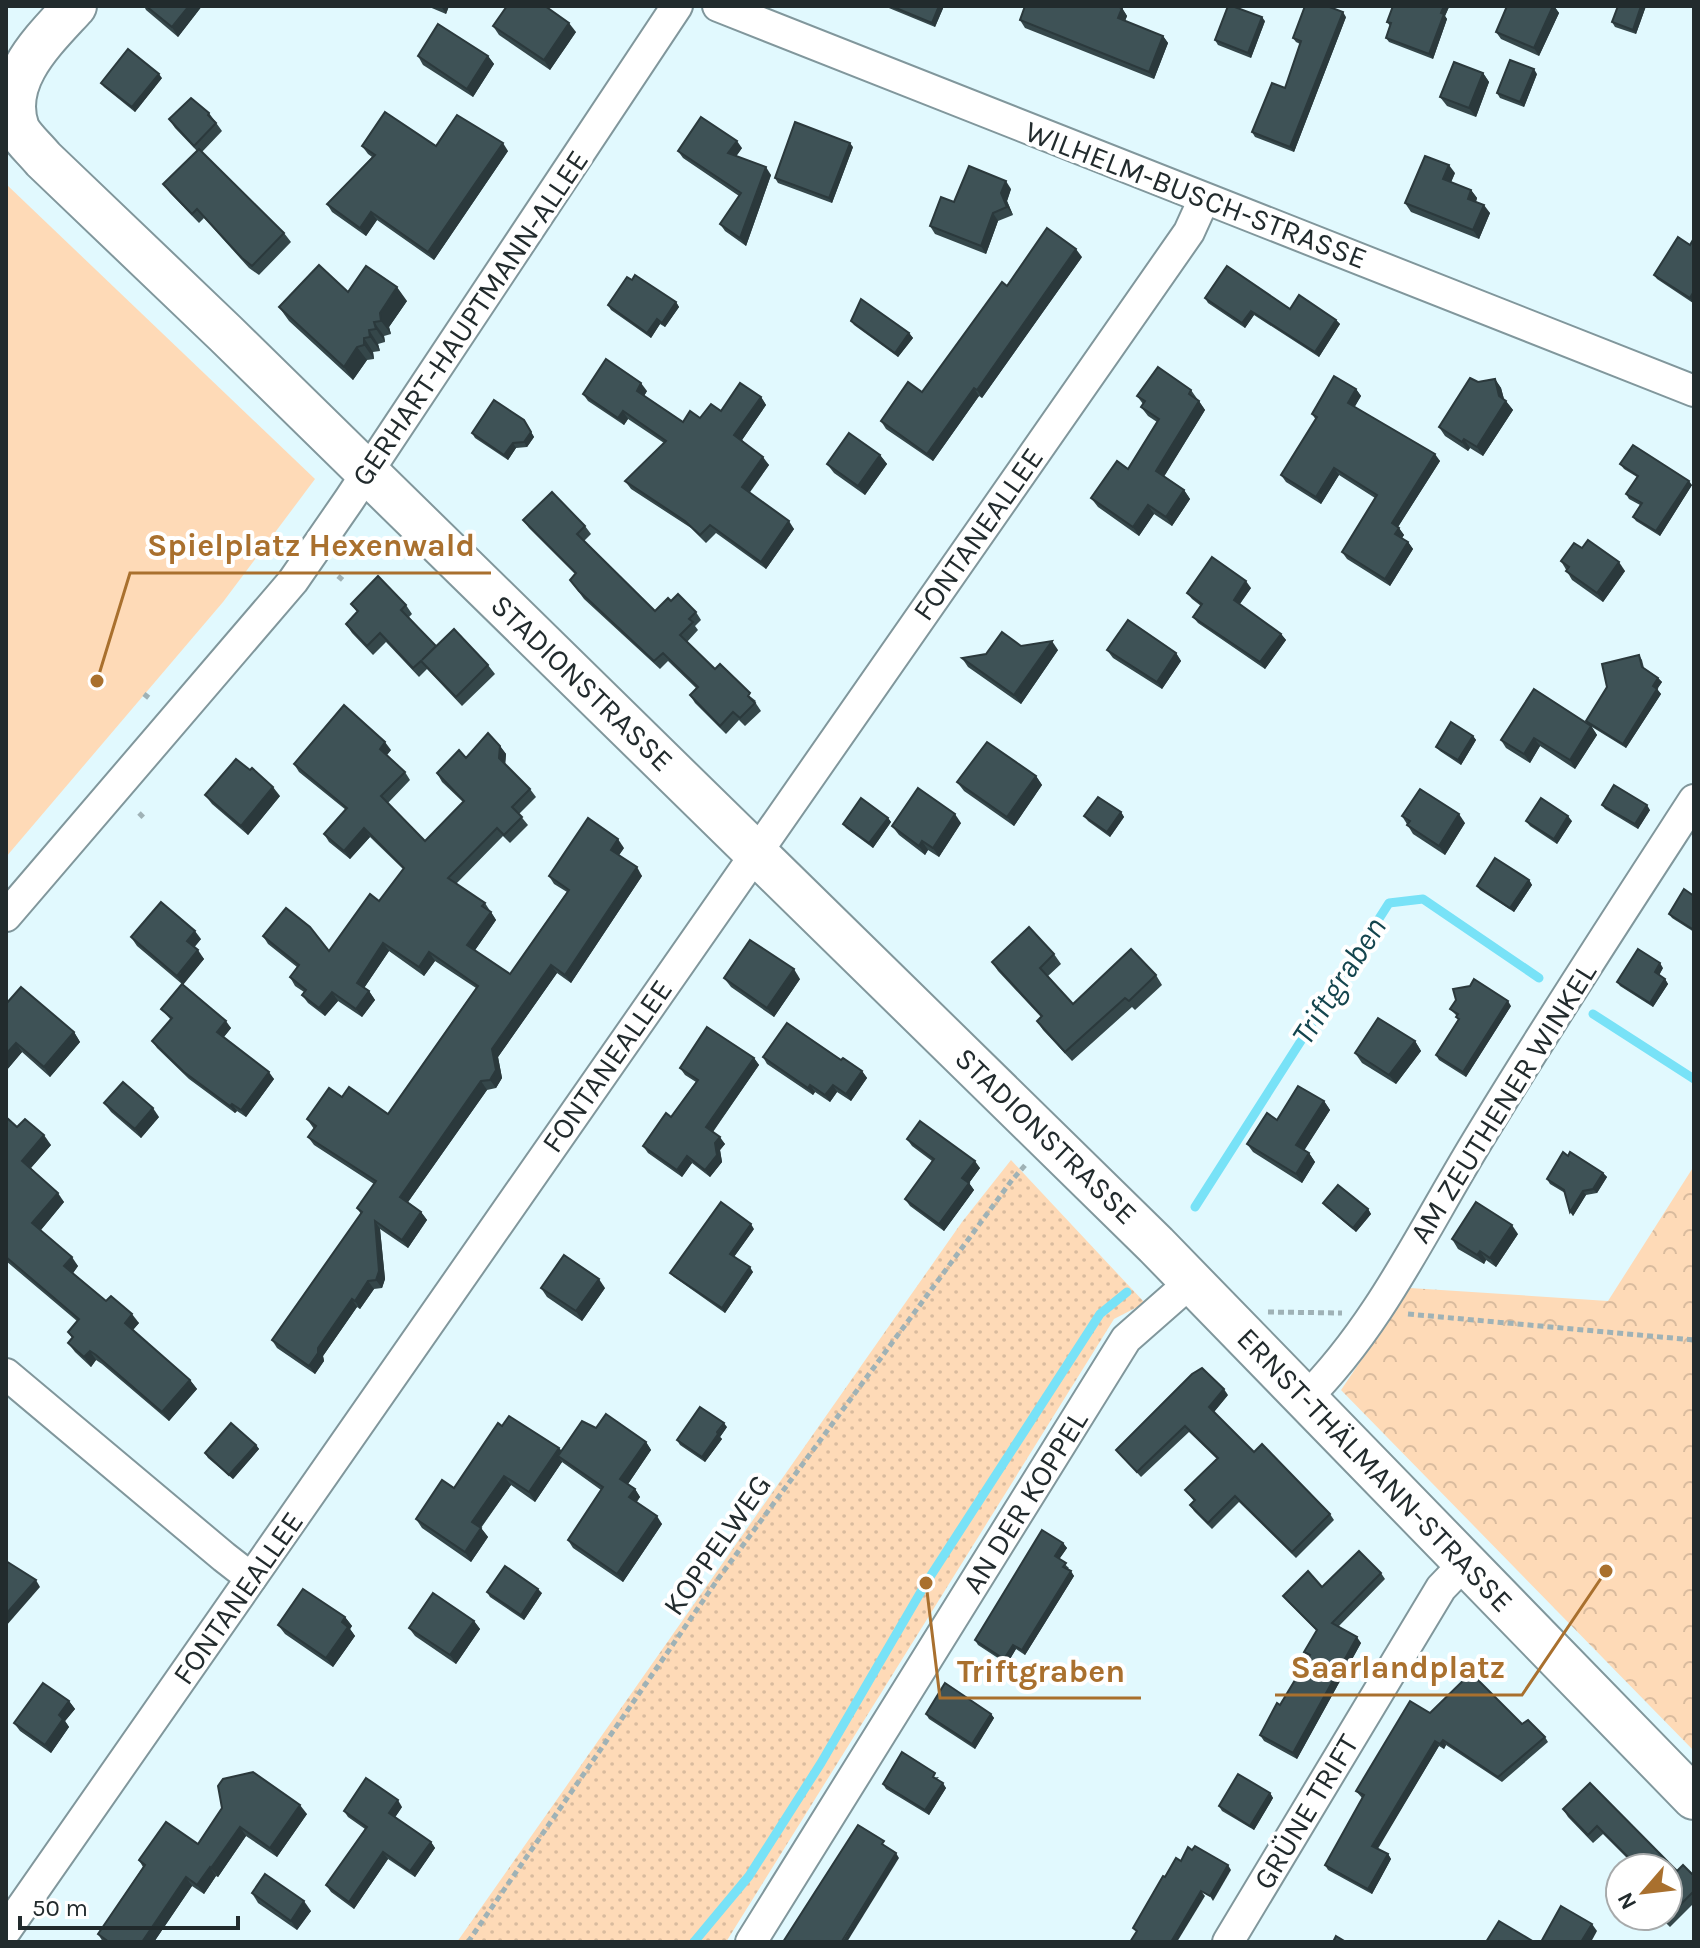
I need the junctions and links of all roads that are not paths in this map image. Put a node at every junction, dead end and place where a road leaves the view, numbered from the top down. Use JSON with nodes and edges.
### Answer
{"nodes":[{"id":1,"x":75,"y":6,"type":"edge"},
{"id":2,"x":677,"y":6,"type":"edge"},
{"id":3,"x":718,"y":6,"type":"edge"},
{"id":4,"x":1204,"y":199,"type":"junction"},
{"id":5,"x":1684,"y":387,"type":"edge"},
{"id":6,"x":367,"y":473,"type":"junction"},
{"id":7,"x":1694,"y":800,"type":"edge"},
{"id":8,"x":755,"y":853,"type":"junction"},
{"id":9,"x":6,"y":916,"type":"edge"},
{"id":10,"x":1156,"y":1245,"type":"joint"},
{"id":11,"x":1192,"y":1281,"type":"junction"},
{"id":12,"x":6,"y":1374,"type":"edge"},
{"id":13,"x":1305,"y":1399,"type":"junction"},
{"id":14,"x":1465,"y":1563,"type":"junction"},
{"id":15,"x":251,"y":1578,"type":"junction"},
{"id":16,"x":1694,"y":1798,"type":"edge"},
{"id":17,"x":6,"y":1930,"type":"edge"},
{"id":18,"x":751,"y":1942,"type":"edge"},
{"id":19,"x":1228,"y":1942,"type":"edge"}],
"edges":[{"from":1,"to":6,"type":"street","name":"STADIONSTRASSE"},
{"from":2,"to":6,"type":"street","name":"GERHART-HAUPTMANN-ALLEE"},
{"from":3,"to":4,"type":"street","name":"WILHELM-BUSCH-STRASSE"},
{"from":4,"to":5,"type":"street","name":"WILHELM-BUSCH-STRASSE"},
{"from":4,"to":8,"type":"street","name":"FONTANEALLEE"},
{"from":6,"to":8,"type":"street","name":"STADIONSTRASSE"},
{"from":6,"to":9,"type":"street","name":"GERHART-HAUPTMANN-ALLEE"},
{"from":7,"to":13,"type":"street","name":"AM ZEUTHENER WINKEL"},
{"from":8,"to":10,"type":"street","name":"STADIONSTRASSE"},
{"from":8,"to":15,"type":"street","name":"FONTANEALLEE"},
{"from":10,"to":11,"type":"street","name":"ERNST-THÄLMANN-STRASSE"},
{"from":11,"to":13,"type":"street","name":"ERNST-THÄLMANN-STRASSE"},
{"from":11,"to":18,"type":"street","name":"AN DER KOPPEL"},
{"from":12,"to":15,"type":"street"},
{"from":13,"to":14,"type":"street","name":"ERNST-THÄLMANN-STRASSE"},
{"from":14,"to":16,"type":"street","name":"ERNST-THÄLMANN-STRASSE"},
{"from":14,"to":19,"type":"street","name":"GRÜNE TRIFT"},
{"from":15,"to":17,"type":"street","name":"FONTANEALLEE"}]}
